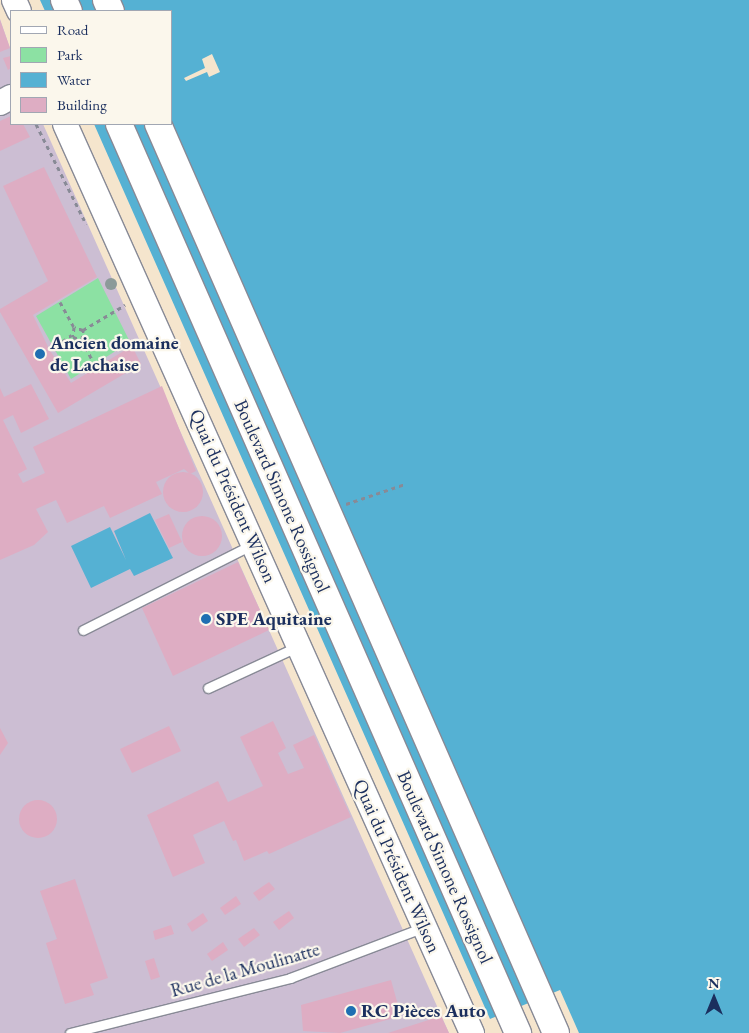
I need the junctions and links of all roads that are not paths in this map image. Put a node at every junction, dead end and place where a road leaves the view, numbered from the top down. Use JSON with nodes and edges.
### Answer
{"nodes":[{"id":1,"x":65,"y":125,"type":"edge"},
{"id":2,"x":119,"y":125,"type":"edge"},
{"id":3,"x":158,"y":125,"type":"edge"},
{"id":4,"x":254,"y":544,"type":"junction"},
{"id":5,"x":83,"y":630,"type":"dead end"},
{"id":6,"x":299,"y":645,"type":"junction"},
{"id":7,"x":208,"y":688,"type":"dead end"},
{"id":8,"x":424,"y":926,"type":"junction"},
{"id":9,"x":513,"y":1023,"type":"edge"},
{"id":10,"x":70,"y":1033,"type":"edge"},
{"id":11,"x":472,"y":1033,"type":"edge"},
{"id":12,"x":556,"y":1033,"type":"edge"}],
"edges":[{"from":1,"to":4,"type":"street","name":"Quai du Président Wilson"},
{"from":2,"to":9,"type":"main road","name":"Boulevard Simone Rossignol"},
{"from":3,"to":12,"type":"main road","name":"Boulevard Simone Rossignol"},
{"from":4,"to":5,"type":"lane"},
{"from":4,"to":6,"type":"street","name":"Quai du Président Wilson"},
{"from":6,"to":7,"type":"lane"},
{"from":6,"to":8,"type":"street","name":"Quai du Président Wilson"},
{"from":8,"to":10,"type":"lane","name":"Rue de la Moulinatte"},
{"from":8,"to":11,"type":"street","name":"Quai du Président Wilson"}]}
